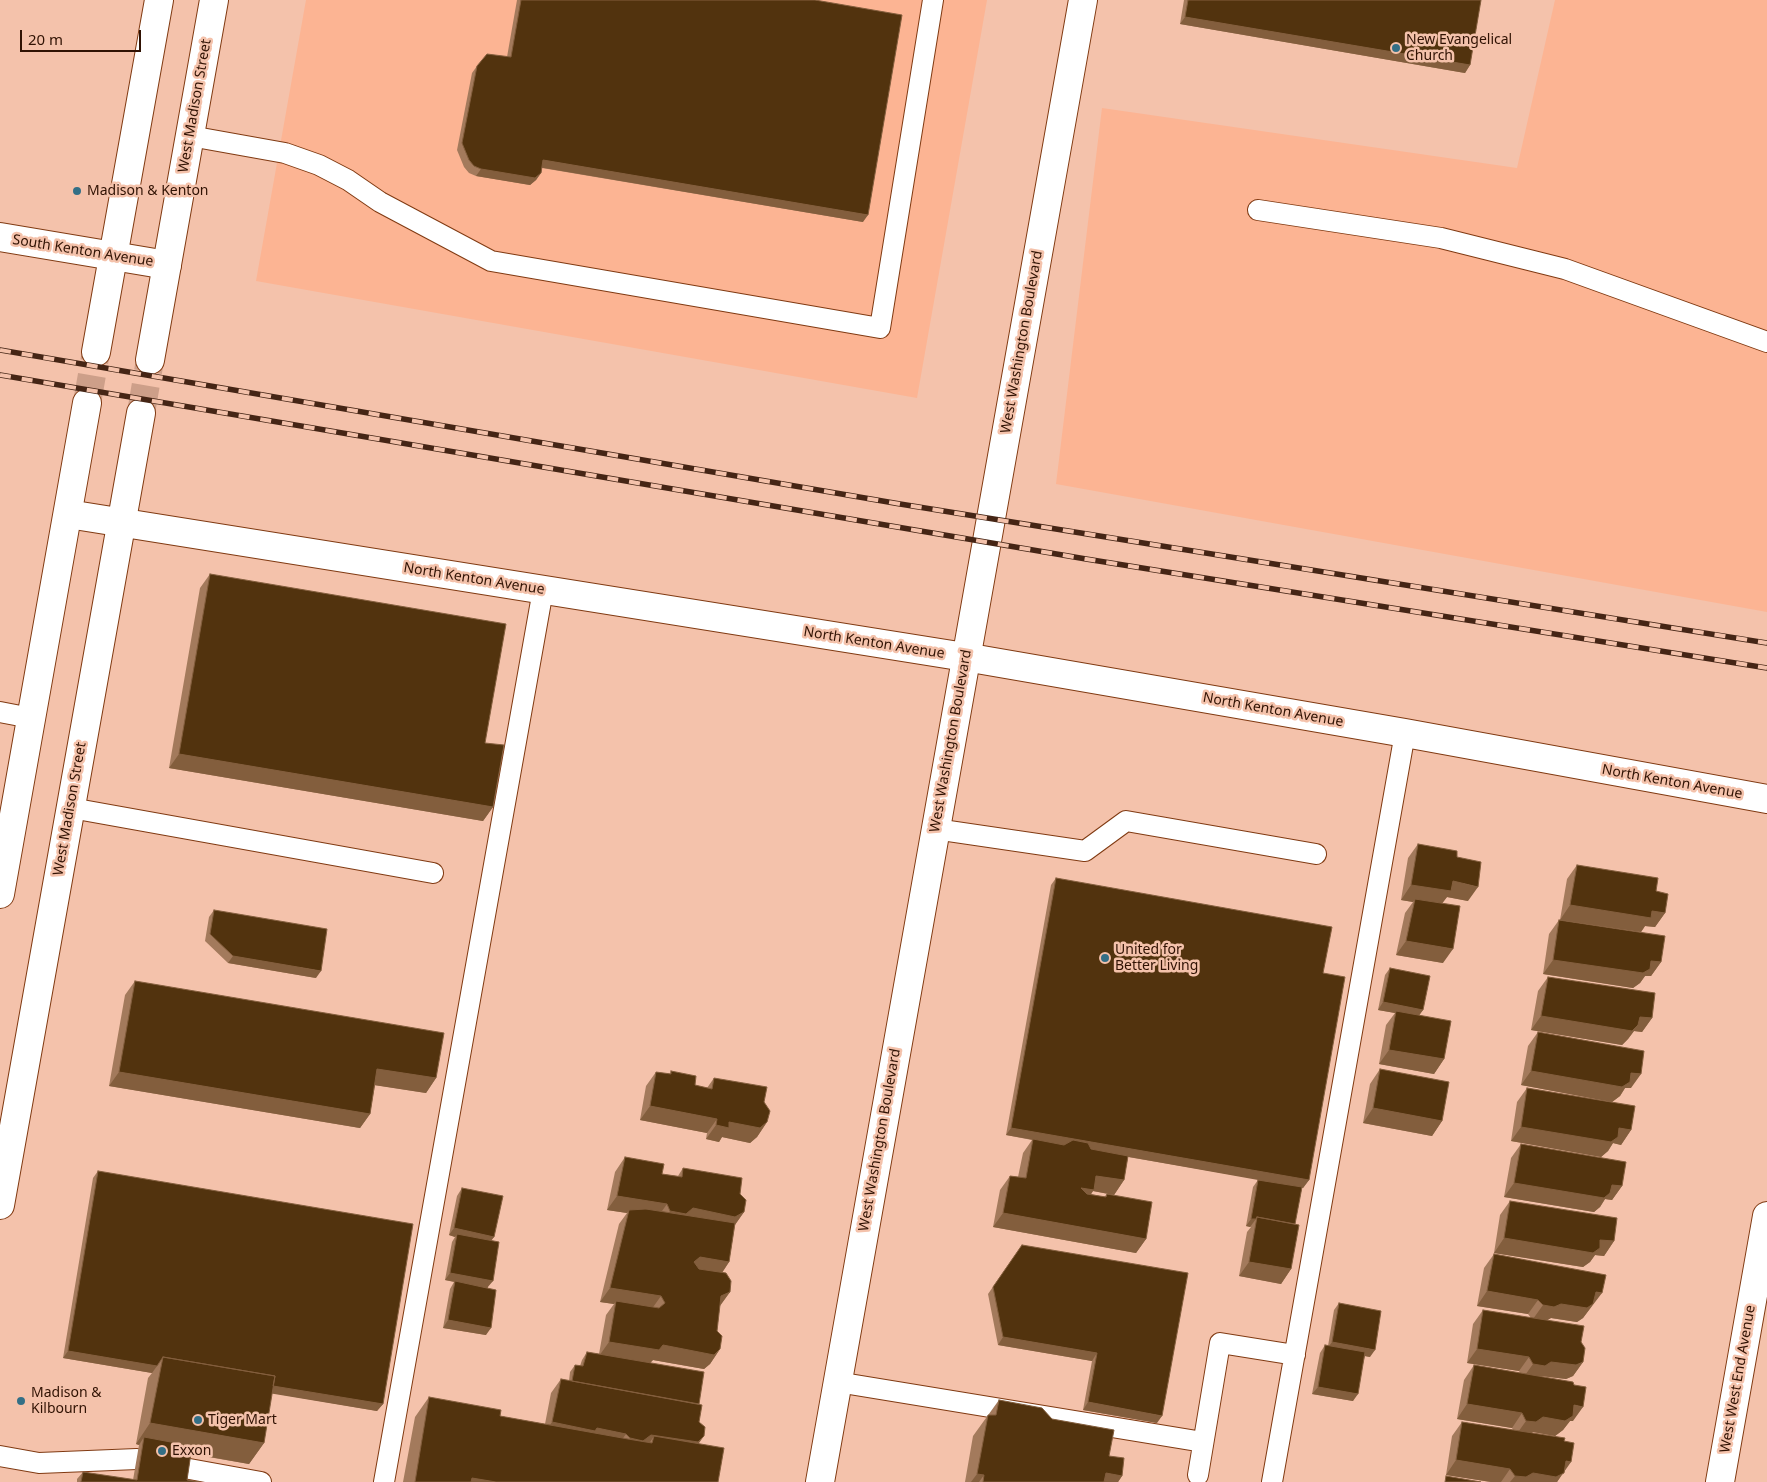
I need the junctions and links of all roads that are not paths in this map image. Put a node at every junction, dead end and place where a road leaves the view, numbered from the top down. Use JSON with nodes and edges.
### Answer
{"nodes":[{"id":1,"x":159,"y":0,"type":"edge"},
{"id":2,"x":214,"y":0,"type":"edge"},
{"id":3,"x":933,"y":0,"type":"edge"},
{"id":4,"x":1083,"y":0,"type":"edge"},
{"id":5,"x":190,"y":136,"type":"junction"},
{"id":6,"x":1258,"y":210,"type":"dead end"},
{"id":7,"x":0,"y":238,"type":"edge"},
{"id":8,"x":113,"y":256,"type":"junction"},
{"id":9,"x":167,"y":265,"type":"junction"},
{"id":10,"x":1767,"y":342,"type":"edge"},
{"id":11,"x":96,"y":352,"type":"tunnel mouth"},
{"id":12,"x":150,"y":360,"type":"tunnel mouth"},
{"id":13,"x":87,"y":403,"type":"tunnel mouth"},
{"id":14,"x":141,"y":413,"type":"tunnel mouth"},
{"id":15,"x":68,"y":514,"type":"junction"},
{"id":16,"x":121,"y":522,"type":"junction"},
{"id":17,"x":543,"y":590,"type":"junction"},
{"id":18,"x":965,"y":657,"type":"junction"},
{"id":19,"x":0,"y":712,"type":"edge"},
{"id":20,"x":32,"y":718,"type":"junction"},
{"id":21,"x":1405,"y":733,"type":"junction"},
{"id":22,"x":1767,"y":799,"type":"edge"},
{"id":23,"x":71,"y":808,"type":"junction"},
{"id":24,"x":935,"y":829,"type":"junction"},
{"id":25,"x":1316,"y":854,"type":"dead end"},
{"id":26,"x":433,"y":873,"type":"dead end"},
{"id":27,"x":0,"y":891,"type":"edge"},
{"id":28,"x":0,"y":1205,"type":"edge"},
{"id":29,"x":1767,"y":1216,"type":"edge"},
{"id":30,"x":1759,"y":1308,"type":"edge"},
{"id":31,"x":1295,"y":1355,"type":"junction"},
{"id":32,"x":837,"y":1382,"type":"junction"},
{"id":33,"x":1204,"y":1442,"type":"junction"},
{"id":34,"x":0,"y":1456,"type":"edge"},
{"id":35,"x":137,"y":1459,"type":"dead end"},
{"id":36,"x":189,"y":1473,"type":"edge"},
{"id":37,"x":1198,"y":1475,"type":"dead end"},
{"id":38,"x":261,"y":1482,"type":"edge"},
{"id":39,"x":384,"y":1482,"type":"edge"},
{"id":40,"x":820,"y":1482,"type":"edge"},
{"id":41,"x":1272,"y":1482,"type":"edge"},
{"id":42,"x":1720,"y":1482,"type":"edge"}],
"edges":[{"from":1,"to":8,"type":"street"},
{"from":2,"to":5,"type":"street","name":"West Madison Street"},
{"from":3,"to":5,"type":"lane"},
{"from":4,"to":18,"type":"street","name":"West Washington Boulevard"},
{"from":5,"to":9,"type":"street","name":"West Madison Street"},
{"from":6,"to":10,"type":"lane"},
{"from":7,"to":8,"type":"street","name":"South Kenton Avenue"},
{"from":8,"to":9,"type":"street","name":"South Kenton Avenue"},
{"from":8,"to":11,"type":"street"},
{"from":9,"to":12,"type":"street","name":"West Madison Street"},
{"from":13,"to":15,"type":"street"},
{"from":14,"to":16,"type":"street","name":"West Madison Street"},
{"from":15,"to":16,"type":"street","name":"North Kenton Avenue"},
{"from":15,"to":20,"type":"street"},
{"from":16,"to":17,"type":"street","name":"North Kenton Avenue"},
{"from":16,"to":23,"type":"street","name":"West Madison Street"},
{"from":17,"to":18,"type":"street","name":"North Kenton Avenue"},
{"from":17,"to":39,"type":"lane"},
{"from":18,"to":21,"type":"street","name":"North Kenton Avenue"},
{"from":18,"to":24,"type":"street","name":"West Washington Boulevard"},
{"from":19,"to":20,"type":"lane"},
{"from":20,"to":27,"type":"street"},
{"from":21,"to":22,"type":"street","name":"North Kenton Avenue"},
{"from":21,"to":31,"type":"lane"},
{"from":23,"to":26,"type":"lane"},
{"from":23,"to":28,"type":"street","name":"West Madison Street"},
{"from":24,"to":25,"type":"lane"},
{"from":24,"to":32,"type":"street","name":"West Washington Boulevard"},
{"from":29,"to":30,"type":"street","name":"West West End Avenue"},
{"from":30,"to":42,"type":"street","name":"West West End Avenue"},
{"from":31,"to":33,"type":"lane"},
{"from":31,"to":41,"type":"lane"},
{"from":32,"to":33,"type":"lane"},
{"from":32,"to":40,"type":"street","name":"West Washington Boulevard"},
{"from":33,"to":37,"type":"lane"},
{"from":34,"to":35,"type":"lane"},
{"from":36,"to":38,"type":"lane"}]}
